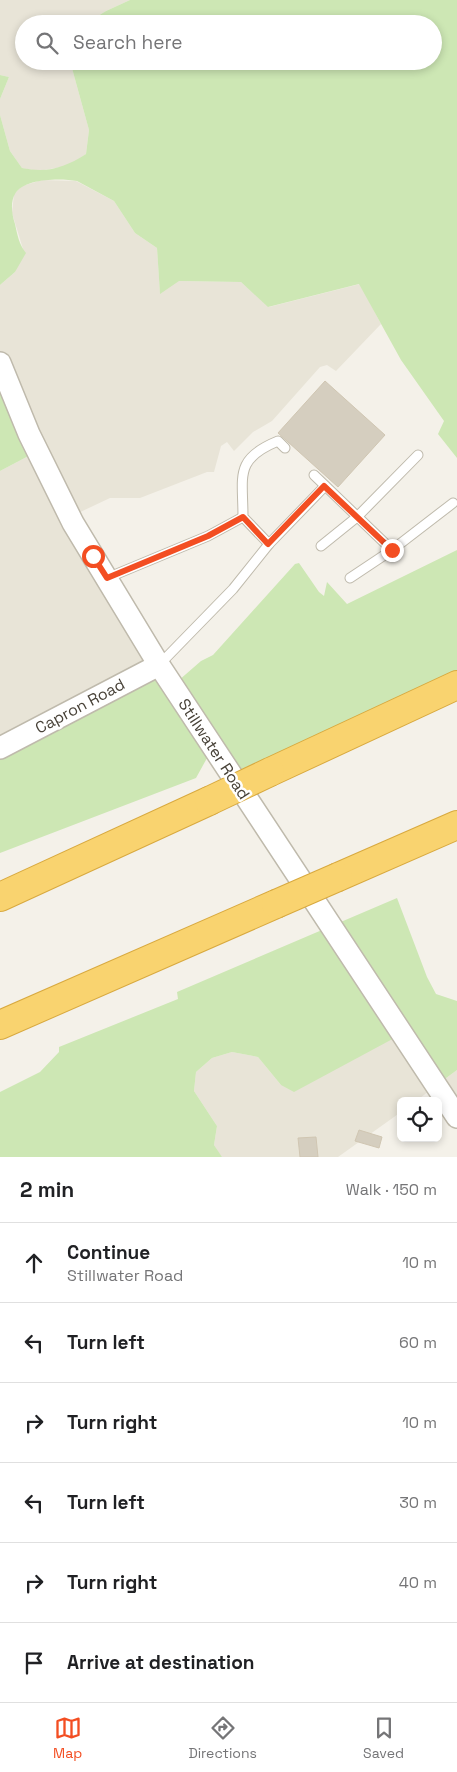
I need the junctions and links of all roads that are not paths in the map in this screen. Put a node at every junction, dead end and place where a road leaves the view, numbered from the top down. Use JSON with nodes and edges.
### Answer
{"nodes":[{"id":1,"x":0,"y":363,"type":"edge"},
{"id":2,"x":285,"y":448,"type":"dead end"},
{"id":3,"x":418,"y":455,"type":"dead end"},
{"id":4,"x":314,"y":475,"type":"dead end"},
{"id":5,"x":324,"y":486,"type":"junction"},
{"id":6,"x":453,"y":503,"type":"dead end"},
{"id":7,"x":243,"y":517,"type":"junction"},
{"id":8,"x":357,"y":517,"type":"junction"},
{"id":9,"x":268,"y":544,"type":"junction"},
{"id":10,"x":321,"y":546,"type":"dead end"},
{"id":11,"x":392,"y":550,"type":"junction"},
{"id":12,"x":107,"y":578,"type":"junction"},
{"id":13,"x":350,"y":578,"type":"dead end"},
{"id":14,"x":159,"y":665,"type":"junction"},
{"id":15,"x":457,"y":685,"type":"edge"},
{"id":16,"x":0,"y":748,"type":"edge"},
{"id":17,"x":457,"y":825,"type":"edge"},
{"id":18,"x":0,"y":897,"type":"edge"},
{"id":19,"x":0,"y":1025,"type":"edge"},
{"id":20,"x":457,"y":1117,"type":"edge"}],
"edges":[{"from":1,"to":12,"type":"street","name":"Stillwater Road"},
{"from":2,"to":7,"type":"lane"},
{"from":3,"to":8,"type":"lane"},
{"from":4,"to":5,"type":"lane"},
{"from":5,"to":8,"type":"lane"},
{"from":5,"to":9,"type":"lane"},
{"from":6,"to":11,"type":"lane"},
{"from":7,"to":9,"type":"lane"},
{"from":7,"to":12,"type":"lane"},
{"from":8,"to":10,"type":"lane"},
{"from":8,"to":11,"type":"lane"},
{"from":9,"to":14,"type":"lane"},
{"from":11,"to":13,"type":"lane"},
{"from":12,"to":14,"type":"street","name":"Stillwater Road"},
{"from":14,"to":16,"type":"street","name":"Capron Road"},
{"from":14,"to":20,"type":"street","name":"Stillwater Road"},
{"from":15,"to":18,"type":"highway","bridge":true},
{"from":17,"to":19,"type":"highway","bridge":true}]}
